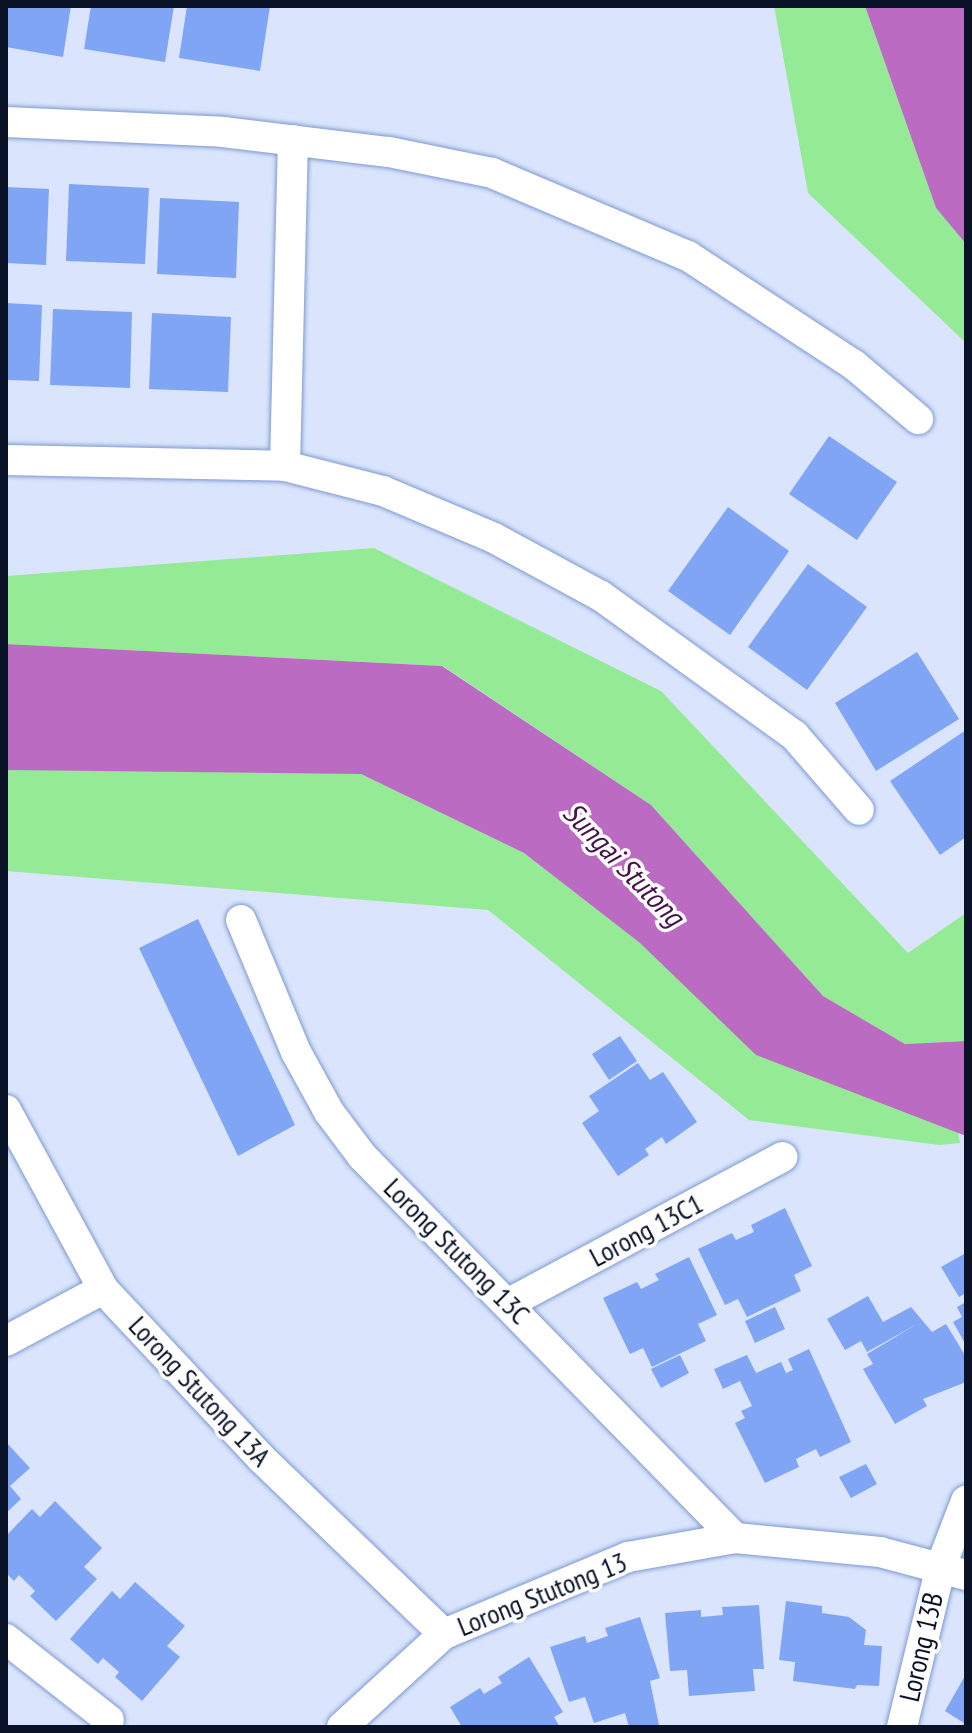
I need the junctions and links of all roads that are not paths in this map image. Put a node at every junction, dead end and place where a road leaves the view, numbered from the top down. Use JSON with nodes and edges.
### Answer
{"nodes":[{"id":1,"x":6,"y":122,"type":"edge"},
{"id":2,"x":293,"y":140,"type":"junction"},
{"id":3,"x":918,"y":419,"type":"dead end"},
{"id":4,"x":6,"y":460,"type":"edge"},
{"id":5,"x":285,"y":466,"type":"junction"},
{"id":6,"x":859,"y":810,"type":"dead end"},
{"id":7,"x":241,"y":920,"type":"dead end"},
{"id":8,"x":6,"y":1110,"type":"edge"},
{"id":9,"x":783,"y":1157,"type":"dead end"},
{"id":10,"x":103,"y":1289,"type":"junction"},
{"id":11,"x":509,"y":1303,"type":"junction"},
{"id":12,"x":6,"y":1341,"type":"edge"},
{"id":13,"x":966,"y":1501,"type":"edge"},
{"id":14,"x":735,"y":1538,"type":"junction"},
{"id":15,"x":953,"y":1571,"type":"edge"},
{"id":16,"x":444,"y":1634,"type":"junction"},
{"id":17,"x":6,"y":1639,"type":"edge"},
{"id":18,"x":109,"y":1720,"type":"dead end"},
{"id":19,"x":342,"y":1727,"type":"edge"},
{"id":20,"x":902,"y":1727,"type":"edge"}],
"edges":[{"from":1,"to":2,"type":"street"},
{"from":2,"to":3,"type":"street"},
{"from":2,"to":5,"type":"street"},
{"from":4,"to":5,"type":"street"},
{"from":5,"to":6,"type":"street"},
{"from":7,"to":11,"type":"street","name":"Lorong Stutong 13C"},
{"from":8,"to":10,"type":"street","name":"Lorong Stutong 13A"},
{"from":9,"to":11,"type":"street","name":"Lorong 13C1"},
{"from":10,"to":12,"type":"street"},
{"from":10,"to":16,"type":"street","name":"Lorong Stutong 13A"},
{"from":11,"to":14,"type":"street","name":"Lorong Stutong 13C"},
{"from":13,"to":15,"type":"street","name":"Lorong 13B"},
{"from":14,"to":15,"type":"street","name":"Lorong Stutong 13"},
{"from":14,"to":16,"type":"street","name":"Lorong Stutong 13"},
{"from":15,"to":20,"type":"street","name":"Lorong 13B"},
{"from":16,"to":19,"type":"street","name":"Lorong Stutong 13"},
{"from":17,"to":18,"type":"street"}]}
